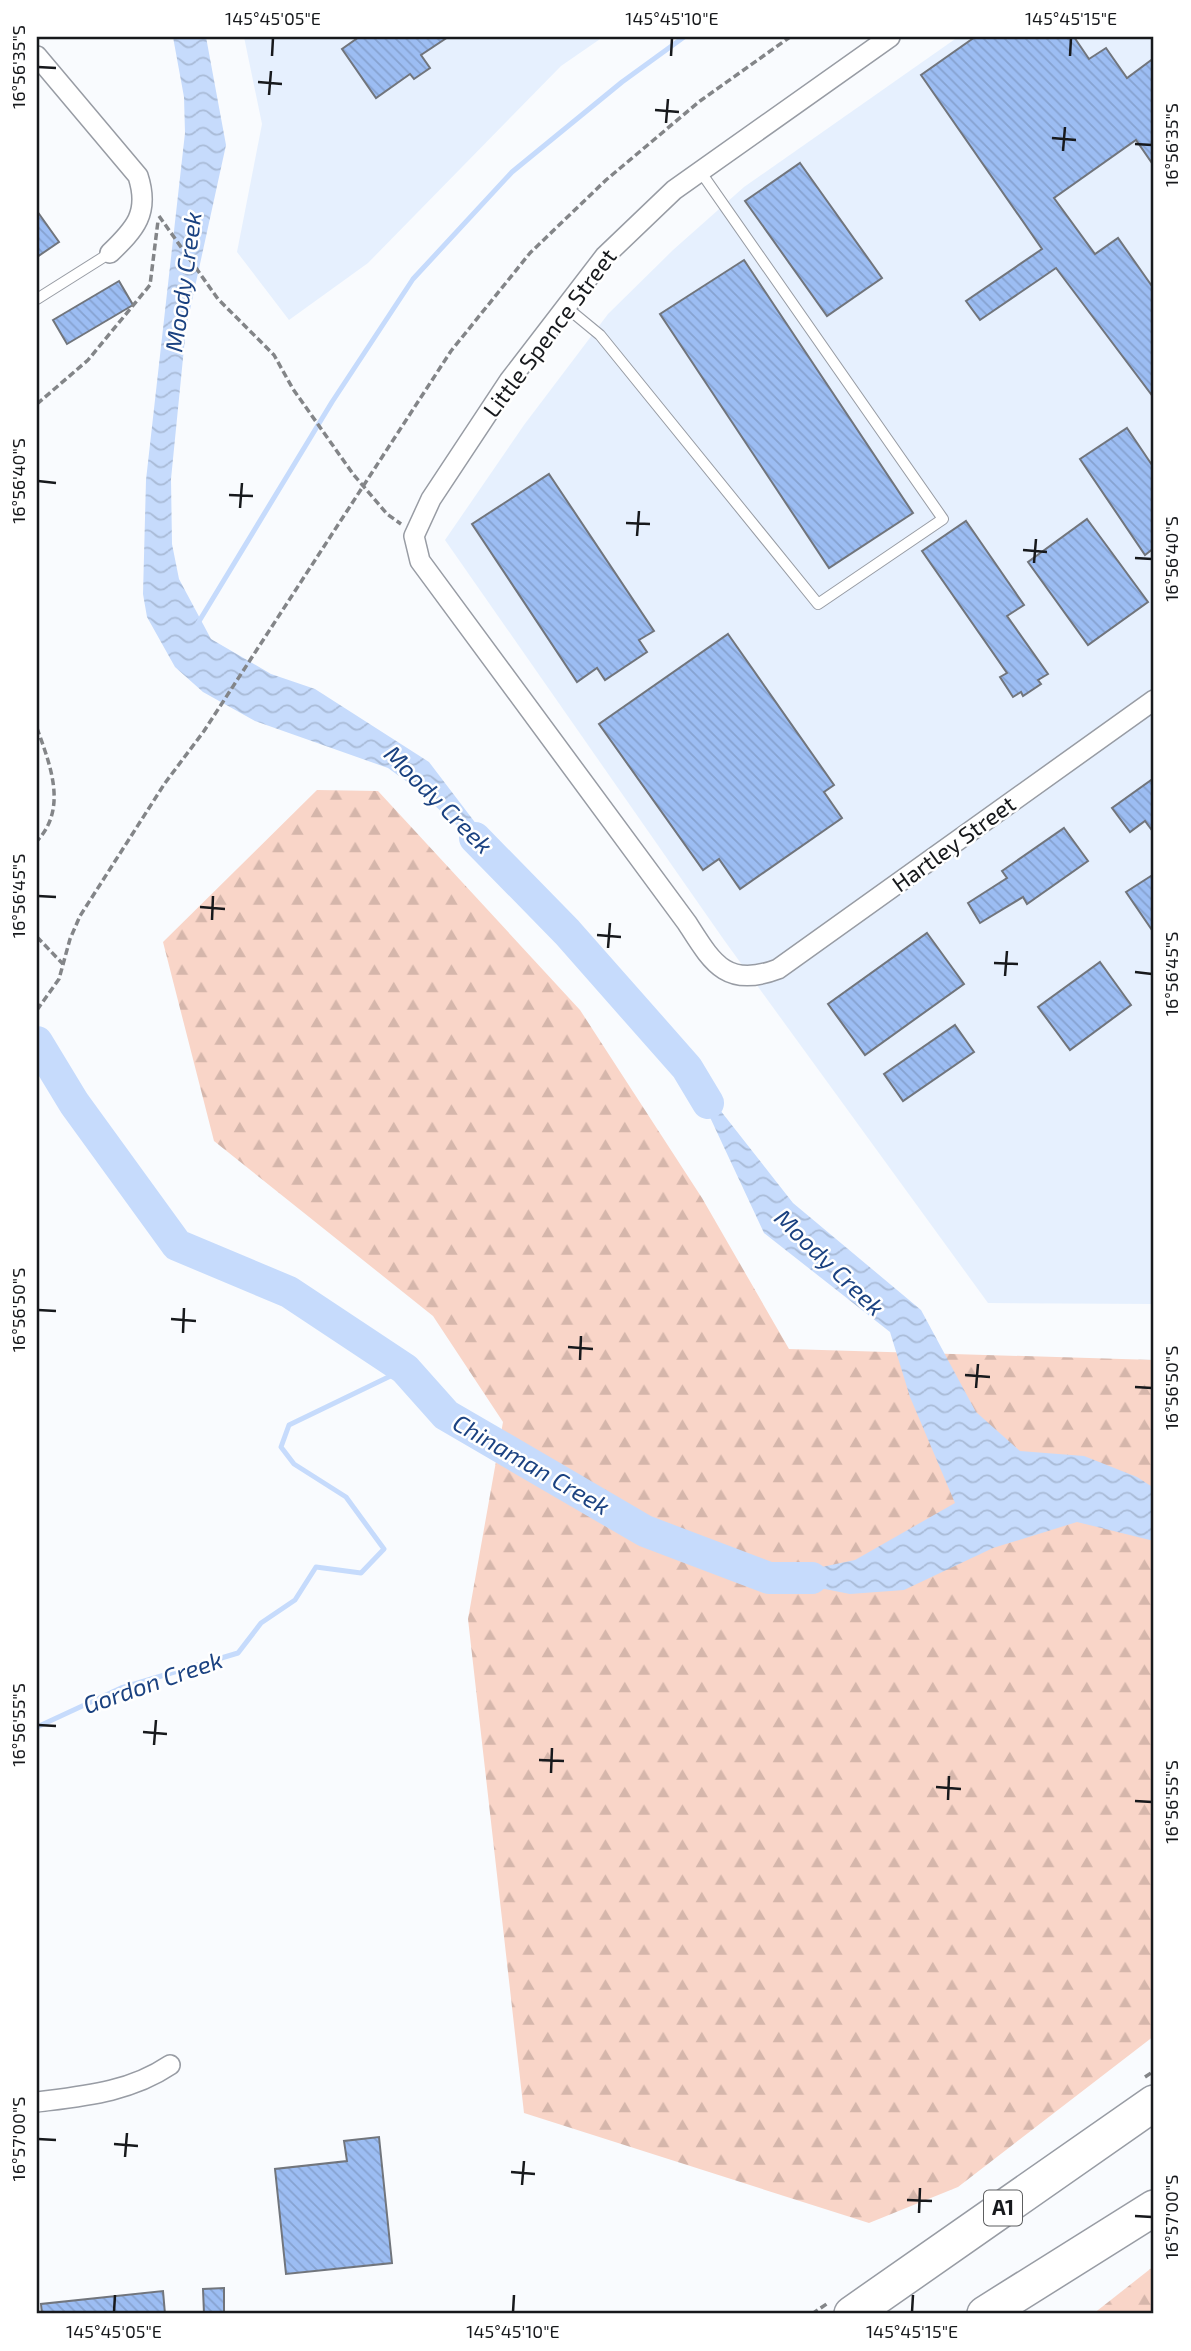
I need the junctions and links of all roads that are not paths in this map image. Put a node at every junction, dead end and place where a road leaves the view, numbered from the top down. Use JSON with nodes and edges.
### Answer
{"nodes":[{"id":1,"x":890,"y":37,"type":"edge"},
{"id":2,"x":39,"y":63,"type":"edge"},
{"id":3,"x":700,"y":171,"type":"junction"},
{"id":4,"x":110,"y":253,"type":"joint"},
{"id":5,"x":37,"y":299,"type":"edge"},
{"id":6,"x":566,"y":307,"type":"junction"},
{"id":7,"x":1154,"y":700,"type":"edge"},
{"id":8,"x":749,"y":975,"type":"joint"},
{"id":9,"x":170,"y":2065,"type":"dead end"},
{"id":10,"x":37,"y":2102,"type":"edge"},
{"id":11,"x":1154,"y":2103,"type":"edge"},
{"id":12,"x":1154,"y":2208,"type":"edge"},
{"id":13,"x":852,"y":2314,"type":"edge"},
{"id":14,"x":985,"y":2314,"type":"edge"}],
"edges":[{"from":1,"to":3,"type":"street","name":"Little Spence Street"},
{"from":2,"to":4,"type":"street"},
{"from":3,"to":6,"type":"street","name":"Little Spence Street"},
{"from":3,"to":6,"type":"lane"},
{"from":4,"to":5,"type":"lane"},
{"from":6,"to":8,"type":"street","name":"Little Spence Street"},
{"from":7,"to":8,"type":"street","name":"Hartley Street"},
{"from":9,"to":10,"type":"street"},
{"from":11,"to":13,"type":"highway","number":"A1"},
{"from":12,"to":14,"type":"highway"}]}
